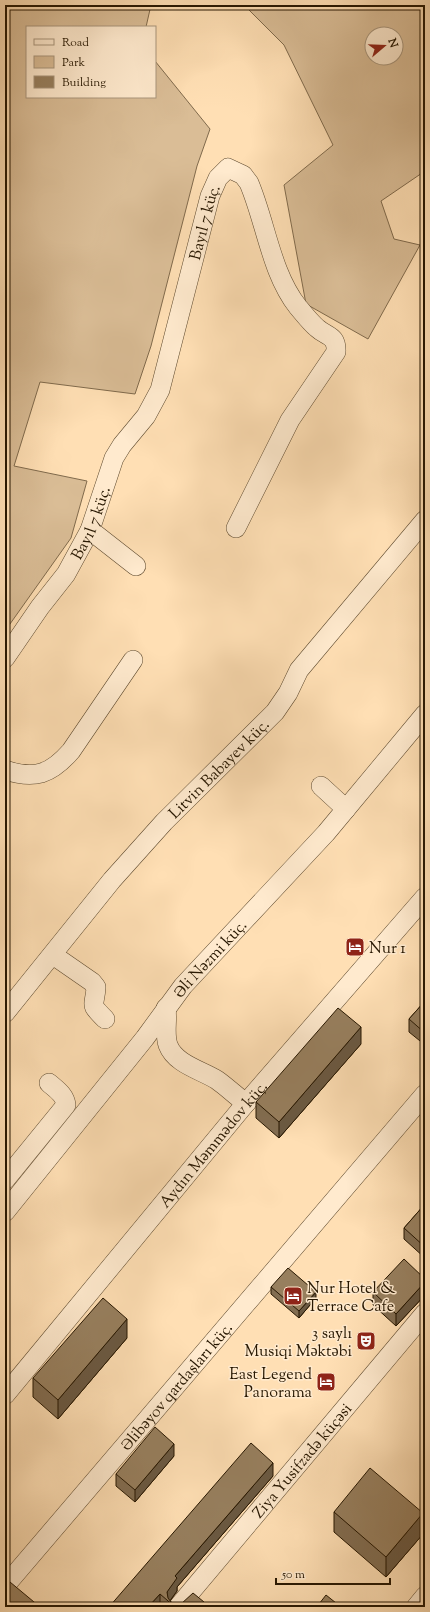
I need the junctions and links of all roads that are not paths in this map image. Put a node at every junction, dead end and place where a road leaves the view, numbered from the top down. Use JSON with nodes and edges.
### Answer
{"nodes":[{"id":1,"x":425,"y":520,"type":"edge"},
{"id":2,"x":236,"y":528,"type":"dead end"},
{"id":3,"x":90,"y":530,"type":"junction"},
{"id":4,"x":136,"y":566,"type":"dead end"},
{"id":5,"x":5,"y":658,"type":"edge"},
{"id":6,"x":133,"y":660,"type":"dead end"},
{"id":7,"x":425,"y":714,"type":"edge"},
{"id":8,"x":5,"y":770,"type":"edge"},
{"id":9,"x":321,"y":786,"type":"dead end"},
{"id":10,"x":346,"y":809,"type":"junction"},
{"id":11,"x":425,"y":897,"type":"edge"},
{"id":12,"x":53,"y":954,"type":"junction"},
{"id":13,"x":166,"y":1008,"type":"junction"},
{"id":14,"x":5,"y":1013,"type":"edge"},
{"id":15,"x":105,"y":1019,"type":"dead end"},
{"id":16,"x":49,"y":1083,"type":"dead end"},
{"id":17,"x":425,"y":1094,"type":"edge"},
{"id":18,"x":246,"y":1103,"type":"junction"},
{"id":19,"x":5,"y":1180,"type":"edge"},
{"id":20,"x":5,"y":1212,"type":"edge"},
{"id":21,"x":425,"y":1313,"type":"edge"},
{"id":22,"x":5,"y":1396,"type":"edge"},
{"id":23,"x":5,"y":1586,"type":"edge"},
{"id":24,"x":425,"y":1596,"type":"edge"},
{"id":25,"x":178,"y":1607,"type":"edge"},
{"id":26,"x":416,"y":1607,"type":"edge"}],
"edges":[{"from":1,"to":12,"type":"street","name":"Litvin Babayev küç."},
{"from":2,"to":3,"type":"street","name":"Bayıl 7 küç."},
{"from":3,"to":4,"type":"street"},
{"from":3,"to":5,"type":"street","name":"Bayıl 7 küç."},
{"from":6,"to":8,"type":"street"},
{"from":7,"to":10,"type":"street","name":"Əli Nəzmi küç."},
{"from":9,"to":10,"type":"street"},
{"from":10,"to":13,"type":"street","name":"Əli Nəzmi küç."},
{"from":11,"to":18,"type":"street","name":"Aydın Məmmədov küç."},
{"from":12,"to":14,"type":"street","name":"Litvin Babayev küç."},
{"from":12,"to":15,"type":"street"},
{"from":13,"to":18,"type":"street"},
{"from":13,"to":20,"type":"street","name":"Əli Nəzmi küç."},
{"from":16,"to":19,"type":"street"},
{"from":17,"to":23,"type":"street","name":"Əlibəyov qardaşları küç."},
{"from":18,"to":22,"type":"street","name":"Aydın Məmmədov küç."},
{"from":21,"to":25,"type":"street","name":"Ziya Yusifzadə küçəsi"},
{"from":24,"to":26,"type":"street"}]}
